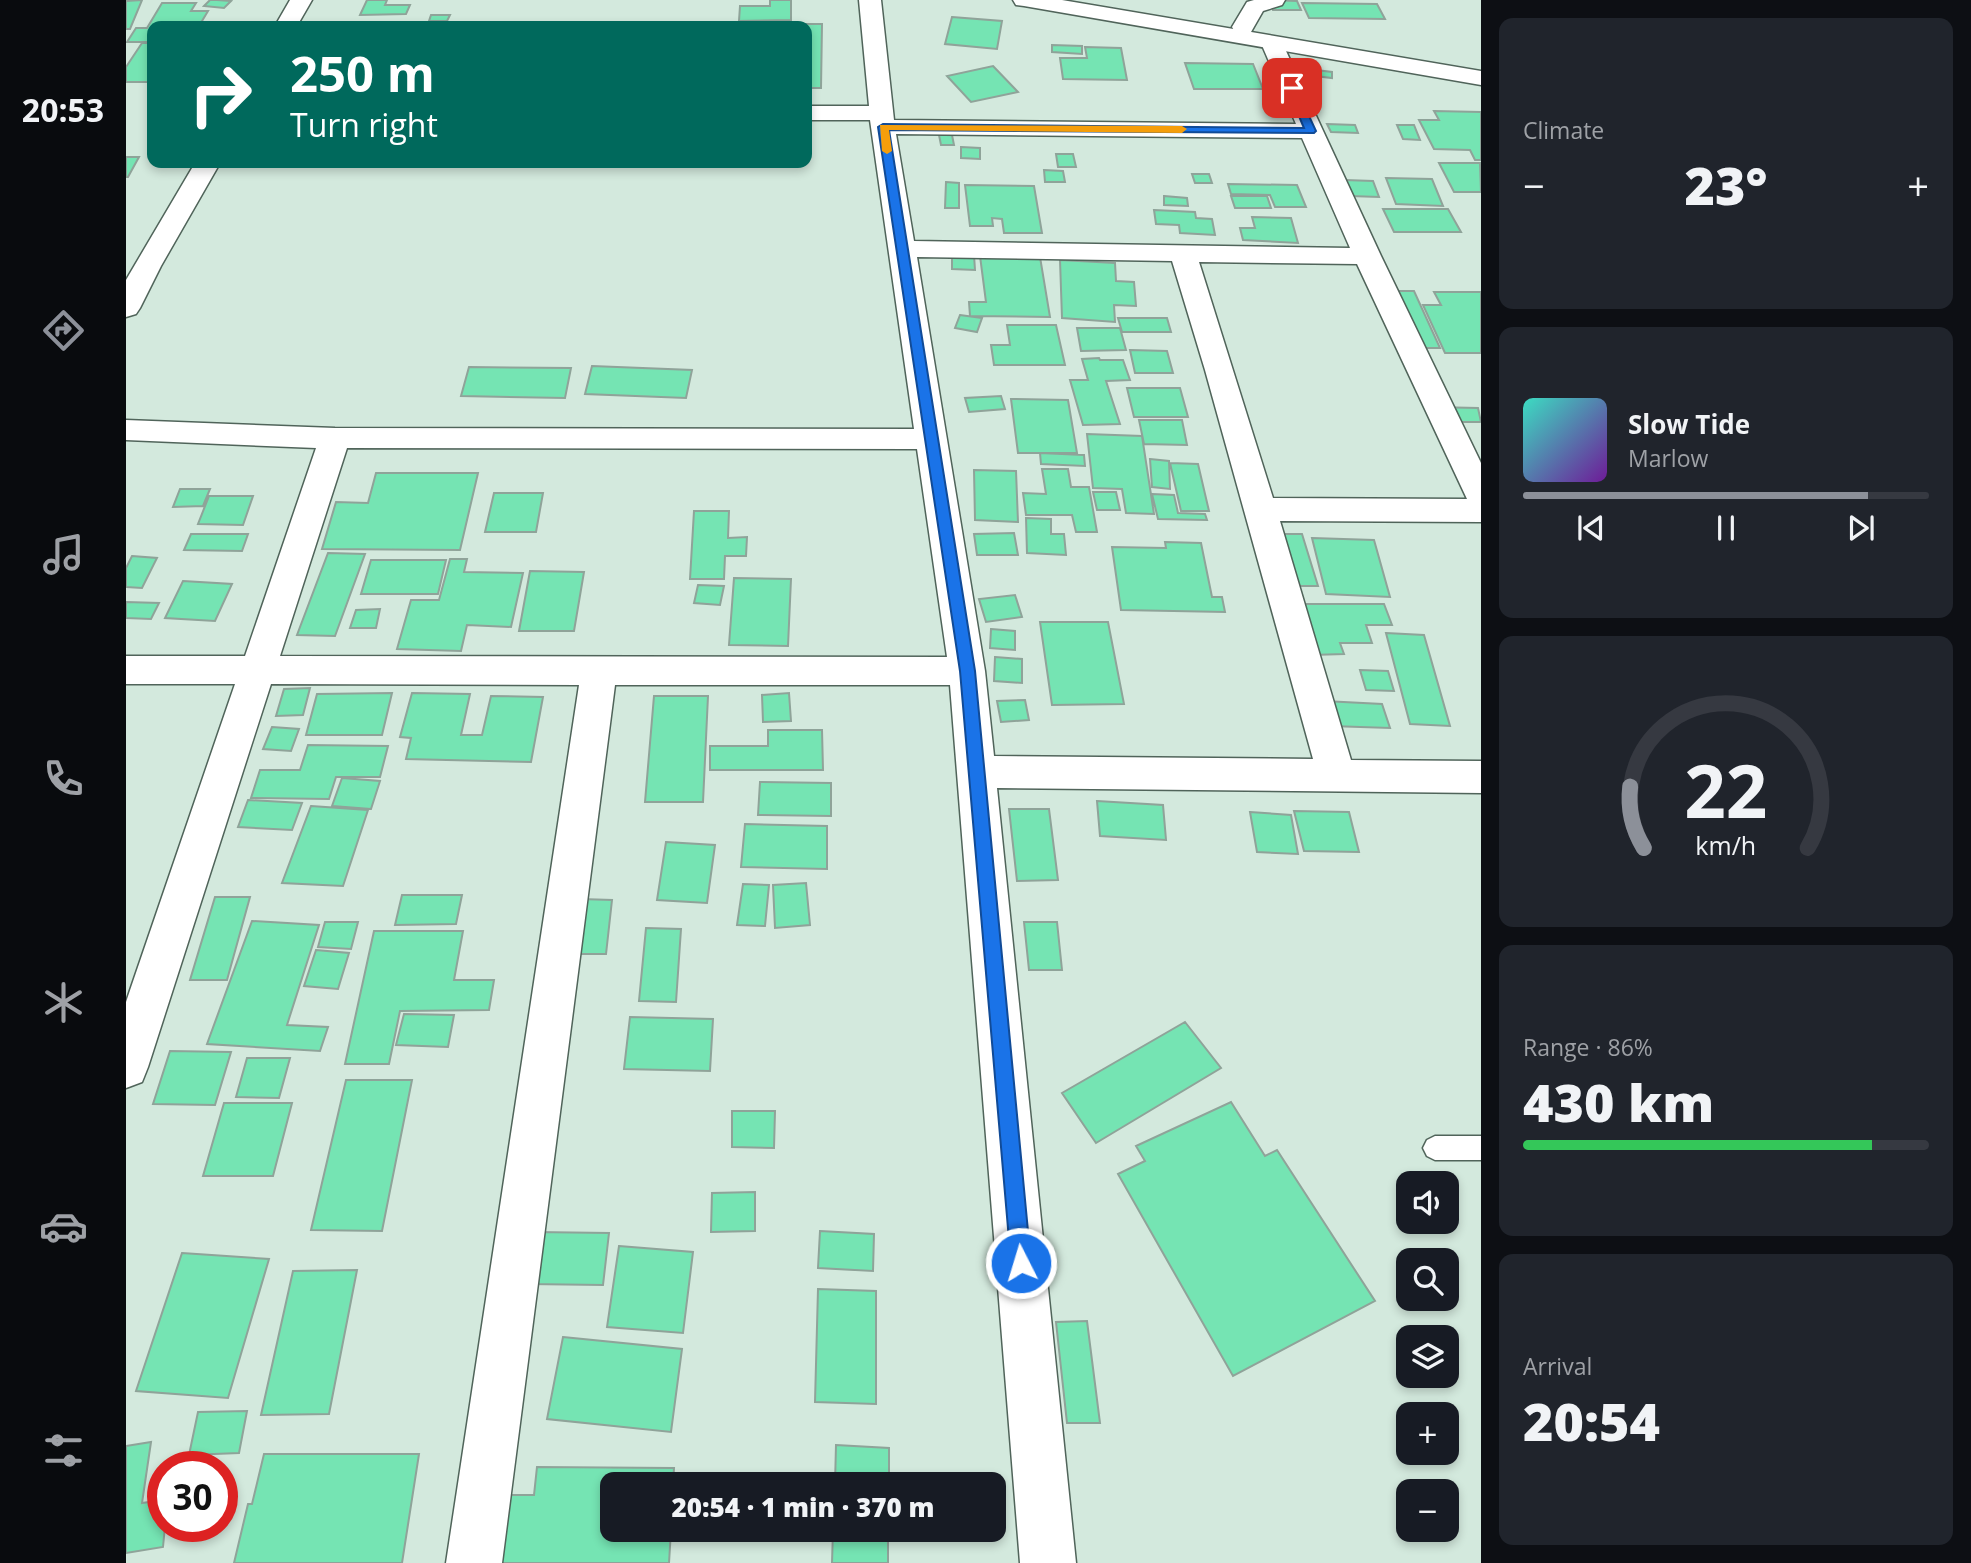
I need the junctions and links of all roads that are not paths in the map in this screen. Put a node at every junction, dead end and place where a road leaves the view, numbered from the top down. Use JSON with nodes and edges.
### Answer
{"nodes":[{"id":1,"x":301,"y":0,"type":"edge"},
{"id":2,"x":870,"y":0,"type":"edge"},
{"id":3,"x":1024,"y":0,"type":"edge"},
{"id":4,"x":1088,"y":0,"type":"edge"},
{"id":5,"x":1274,"y":0,"type":"edge"},
{"id":6,"x":289,"y":21,"type":"edge"},
{"id":7,"x":1243,"y":27,"type":"junction"},
{"id":8,"x":1272,"y":43,"type":"junction"},
{"id":9,"x":1481,"y":68,"type":"edge"},
{"id":10,"x":1481,"y":78,"type":"edge"},
{"id":11,"x":812,"y":113,"type":"edge"},
{"id":12,"x":883,"y":120,"type":"junction"},
{"id":13,"x":1311,"y":131,"type":"junction"},
{"id":14,"x":204,"y":168,"type":"edge"},
{"id":15,"x":902,"y":249,"type":"junction"},
{"id":16,"x":1183,"y":254,"type":"junction"},
{"id":17,"x":1367,"y":256,"type":"junction"},
{"id":18,"x":136,"y":266,"type":"edge"},
{"id":19,"x":126,"y":308,"type":"edge"},
{"id":20,"x":126,"y":430,"type":"edge"},
{"id":21,"x":335,"y":438,"type":"junction"},
{"id":22,"x":932,"y":439,"type":"junction"},
{"id":23,"x":1481,"y":496,"type":"edge"},
{"id":24,"x":1260,"y":509,"type":"junction"},
{"id":25,"x":1481,"y":511,"type":"edge"},
{"id":26,"x":126,"y":670,"type":"edge"},
{"id":27,"x":258,"y":671,"type":"junction"},
{"id":28,"x":600,"y":671,"type":"junction"},
{"id":29,"x":967,"y":671,"type":"junction"},
{"id":30,"x":977,"y":772,"type":"junction"},
{"id":31,"x":1336,"y":775,"type":"junction"},
{"id":32,"x":1481,"y":777,"type":"edge"},
{"id":33,"x":126,"y":1066,"type":"edge"},
{"id":34,"x":1435,"y":1148,"type":"dead end"},
{"id":35,"x":1481,"y":1148,"type":"edge"},
{"id":36,"x":474,"y":1563,"type":"edge"},
{"id":37,"x":1048,"y":1563,"type":"edge"}],
"edges":[{"from":1,"to":6,"type":"street"},
{"from":2,"to":12,"type":"street"},
{"from":3,"to":8,"type":"street"},
{"from":4,"to":7,"type":"street"},
{"from":5,"to":7,"type":"street"},
{"from":7,"to":9,"type":"street"},
{"from":8,"to":10,"type":"street"},
{"from":8,"to":13,"type":"street"},
{"from":11,"to":12,"type":"street"},
{"from":12,"to":13,"type":"street"},
{"from":12,"to":15,"type":"street"},
{"from":13,"to":17,"type":"street"},
{"from":14,"to":18,"type":"street"},
{"from":15,"to":16,"type":"street"},
{"from":15,"to":22,"type":"street"},
{"from":16,"to":17,"type":"street"},
{"from":16,"to":24,"type":"street"},
{"from":17,"to":23,"type":"street"},
{"from":18,"to":19,"type":"street"},
{"from":20,"to":21,"type":"street"},
{"from":21,"to":22,"type":"street"},
{"from":21,"to":27,"type":"street"},
{"from":22,"to":29,"type":"street"},
{"from":24,"to":25,"type":"street"},
{"from":24,"to":31,"type":"street"},
{"from":26,"to":27,"type":"street"},
{"from":27,"to":28,"type":"street"},
{"from":27,"to":33,"type":"street"},
{"from":28,"to":29,"type":"street"},
{"from":28,"to":36,"type":"street"},
{"from":29,"to":30,"type":"street"},
{"from":30,"to":31,"type":"street"},
{"from":30,"to":37,"type":"street"},
{"from":31,"to":32,"type":"street"},
{"from":34,"to":35,"type":"lane"}]}
